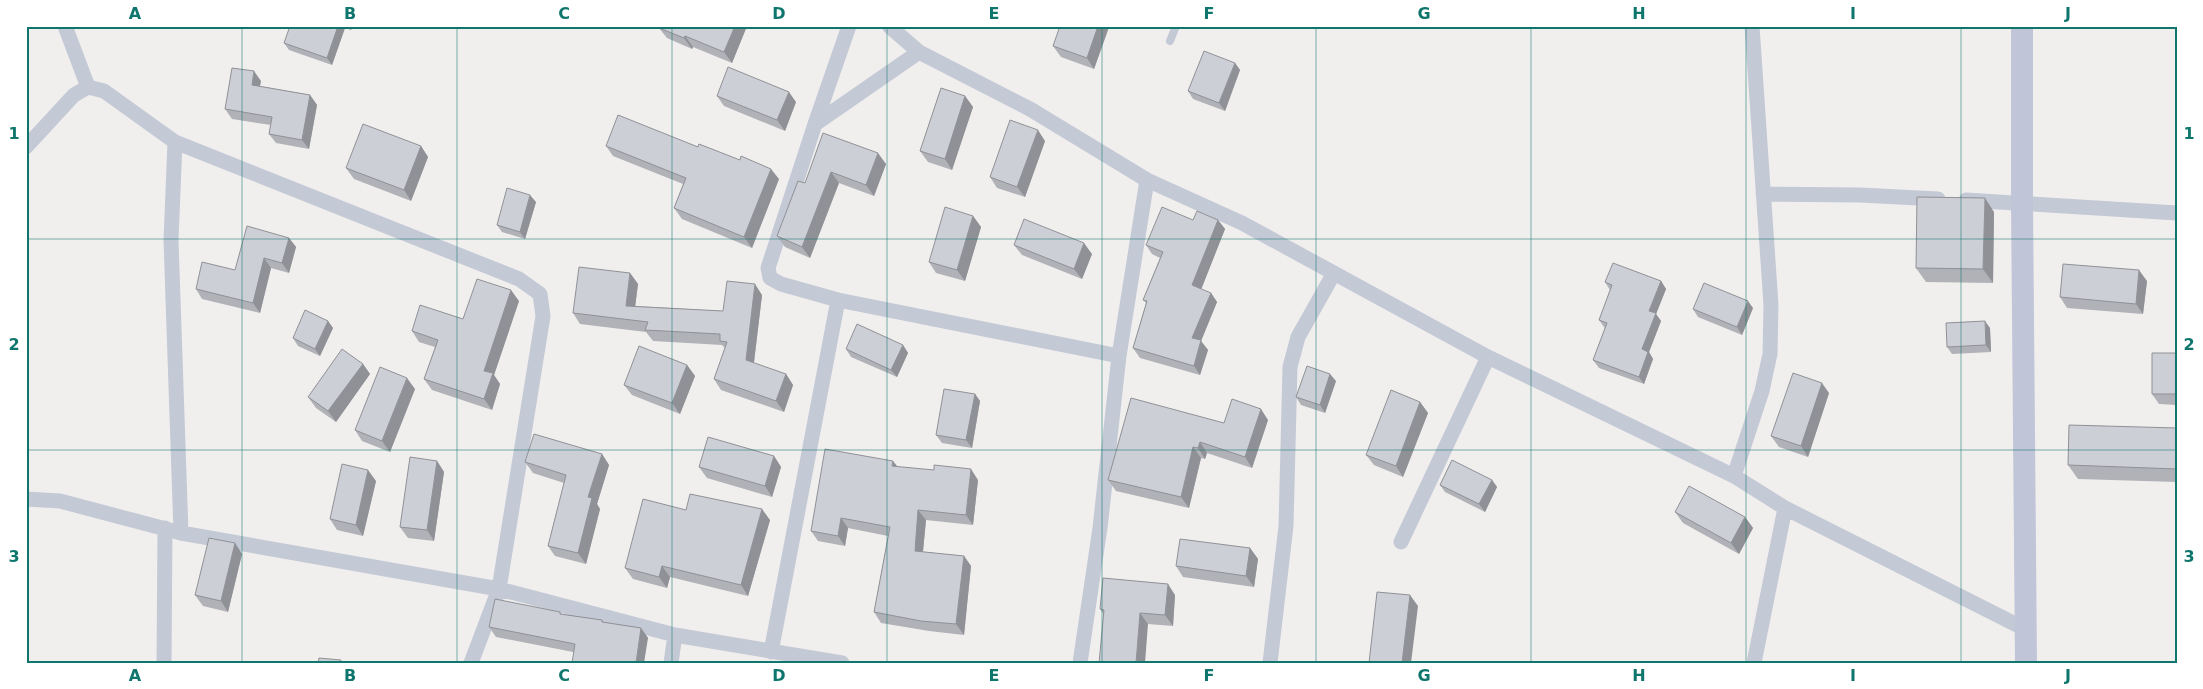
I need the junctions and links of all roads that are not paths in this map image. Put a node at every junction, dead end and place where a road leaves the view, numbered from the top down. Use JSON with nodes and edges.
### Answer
{"nodes":[{"id":1,"x":65,"y":26,"type":"edge"},
{"id":2,"x":849,"y":26,"type":"edge"},
{"id":3,"x":889,"y":26,"type":"edge"},
{"id":4,"x":1176,"y":26,"type":"edge"},
{"id":5,"x":1752,"y":26,"type":"edge"},
{"id":6,"x":2022,"y":26,"type":"edge"},
{"id":7,"x":1170,"y":41,"type":"dead end"},
{"id":8,"x":919,"y":52,"type":"junction"},
{"id":9,"x":88,"y":87,"type":"junction"},
{"id":10,"x":815,"y":124,"type":"junction"},
{"id":11,"x":175,"y":142,"type":"junction"},
{"id":12,"x":26,"y":147,"type":"edge"},
{"id":13,"x":1147,"y":180,"type":"junction"},
{"id":14,"x":1763,"y":194,"type":"junction"},
{"id":15,"x":2022,"y":203,"type":"junction"},
{"id":16,"x":2177,"y":213,"type":"edge"},
{"id":17,"x":1334,"y":273,"type":"junction"},
{"id":18,"x":838,"y":300,"type":"junction"},
{"id":19,"x":1120,"y":356,"type":"junction"},
{"id":20,"x":1488,"y":357,"type":"junction"},
{"id":21,"x":1734,"y":476,"type":"junction"},
{"id":22,"x":26,"y":500,"type":"edge"},
{"id":23,"x":1785,"y":508,"type":"junction"},
{"id":24,"x":165,"y":528,"type":"junction"},
{"id":25,"x":181,"y":533,"type":"junction"},
{"id":26,"x":1401,"y":542,"type":"dead end"},
{"id":27,"x":499,"y":590,"type":"junction"},
{"id":28,"x":2025,"y":629,"type":"junction"},
{"id":29,"x":674,"y":635,"type":"junction"},
{"id":30,"x":771,"y":652,"type":"junction"},
{"id":31,"x":164,"y":663,"type":"edge"},
{"id":32,"x":472,"y":663,"type":"edge"},
{"id":33,"x":671,"y":663,"type":"edge"},
{"id":34,"x":842,"y":663,"type":"edge"},
{"id":35,"x":1080,"y":663,"type":"edge"},
{"id":36,"x":1270,"y":663,"type":"edge"},
{"id":37,"x":1754,"y":663,"type":"edge"},
{"id":38,"x":2026,"y":663,"type":"edge"}],
"edges":[{"from":1,"to":9,"type":"street"},
{"from":2,"to":10,"type":"street"},
{"from":3,"to":8,"type":"street"},
{"from":4,"to":7,"type":"lane"},
{"from":5,"to":14,"type":"street"},
{"from":6,"to":15,"type":"street"},
{"from":8,"to":10,"type":"street"},
{"from":8,"to":13,"type":"street"},
{"from":9,"to":11,"type":"street"},
{"from":9,"to":12,"type":"street"},
{"from":10,"to":18,"type":"street"},
{"from":11,"to":25,"type":"street"},
{"from":11,"to":27,"type":"street"},
{"from":13,"to":17,"type":"street"},
{"from":13,"to":19,"type":"street"},
{"from":14,"to":15,"type":"street"},
{"from":14,"to":21,"type":"street"},
{"from":15,"to":16,"type":"street"},
{"from":15,"to":28,"type":"street"},
{"from":17,"to":20,"type":"street"},
{"from":17,"to":36,"type":"street"},
{"from":18,"to":19,"type":"street"},
{"from":18,"to":30,"type":"street"},
{"from":19,"to":35,"type":"street"},
{"from":20,"to":21,"type":"street"},
{"from":20,"to":26,"type":"street"},
{"from":21,"to":23,"type":"street"},
{"from":22,"to":24,"type":"street"},
{"from":23,"to":28,"type":"street"},
{"from":23,"to":37,"type":"street"},
{"from":24,"to":25,"type":"street"},
{"from":24,"to":31,"type":"street"},
{"from":25,"to":27,"type":"street"},
{"from":27,"to":29,"type":"street"},
{"from":27,"to":32,"type":"street"},
{"from":28,"to":38,"type":"street"},
{"from":29,"to":30,"type":"street"},
{"from":29,"to":33,"type":"street"},
{"from":30,"to":34,"type":"street"}]}
